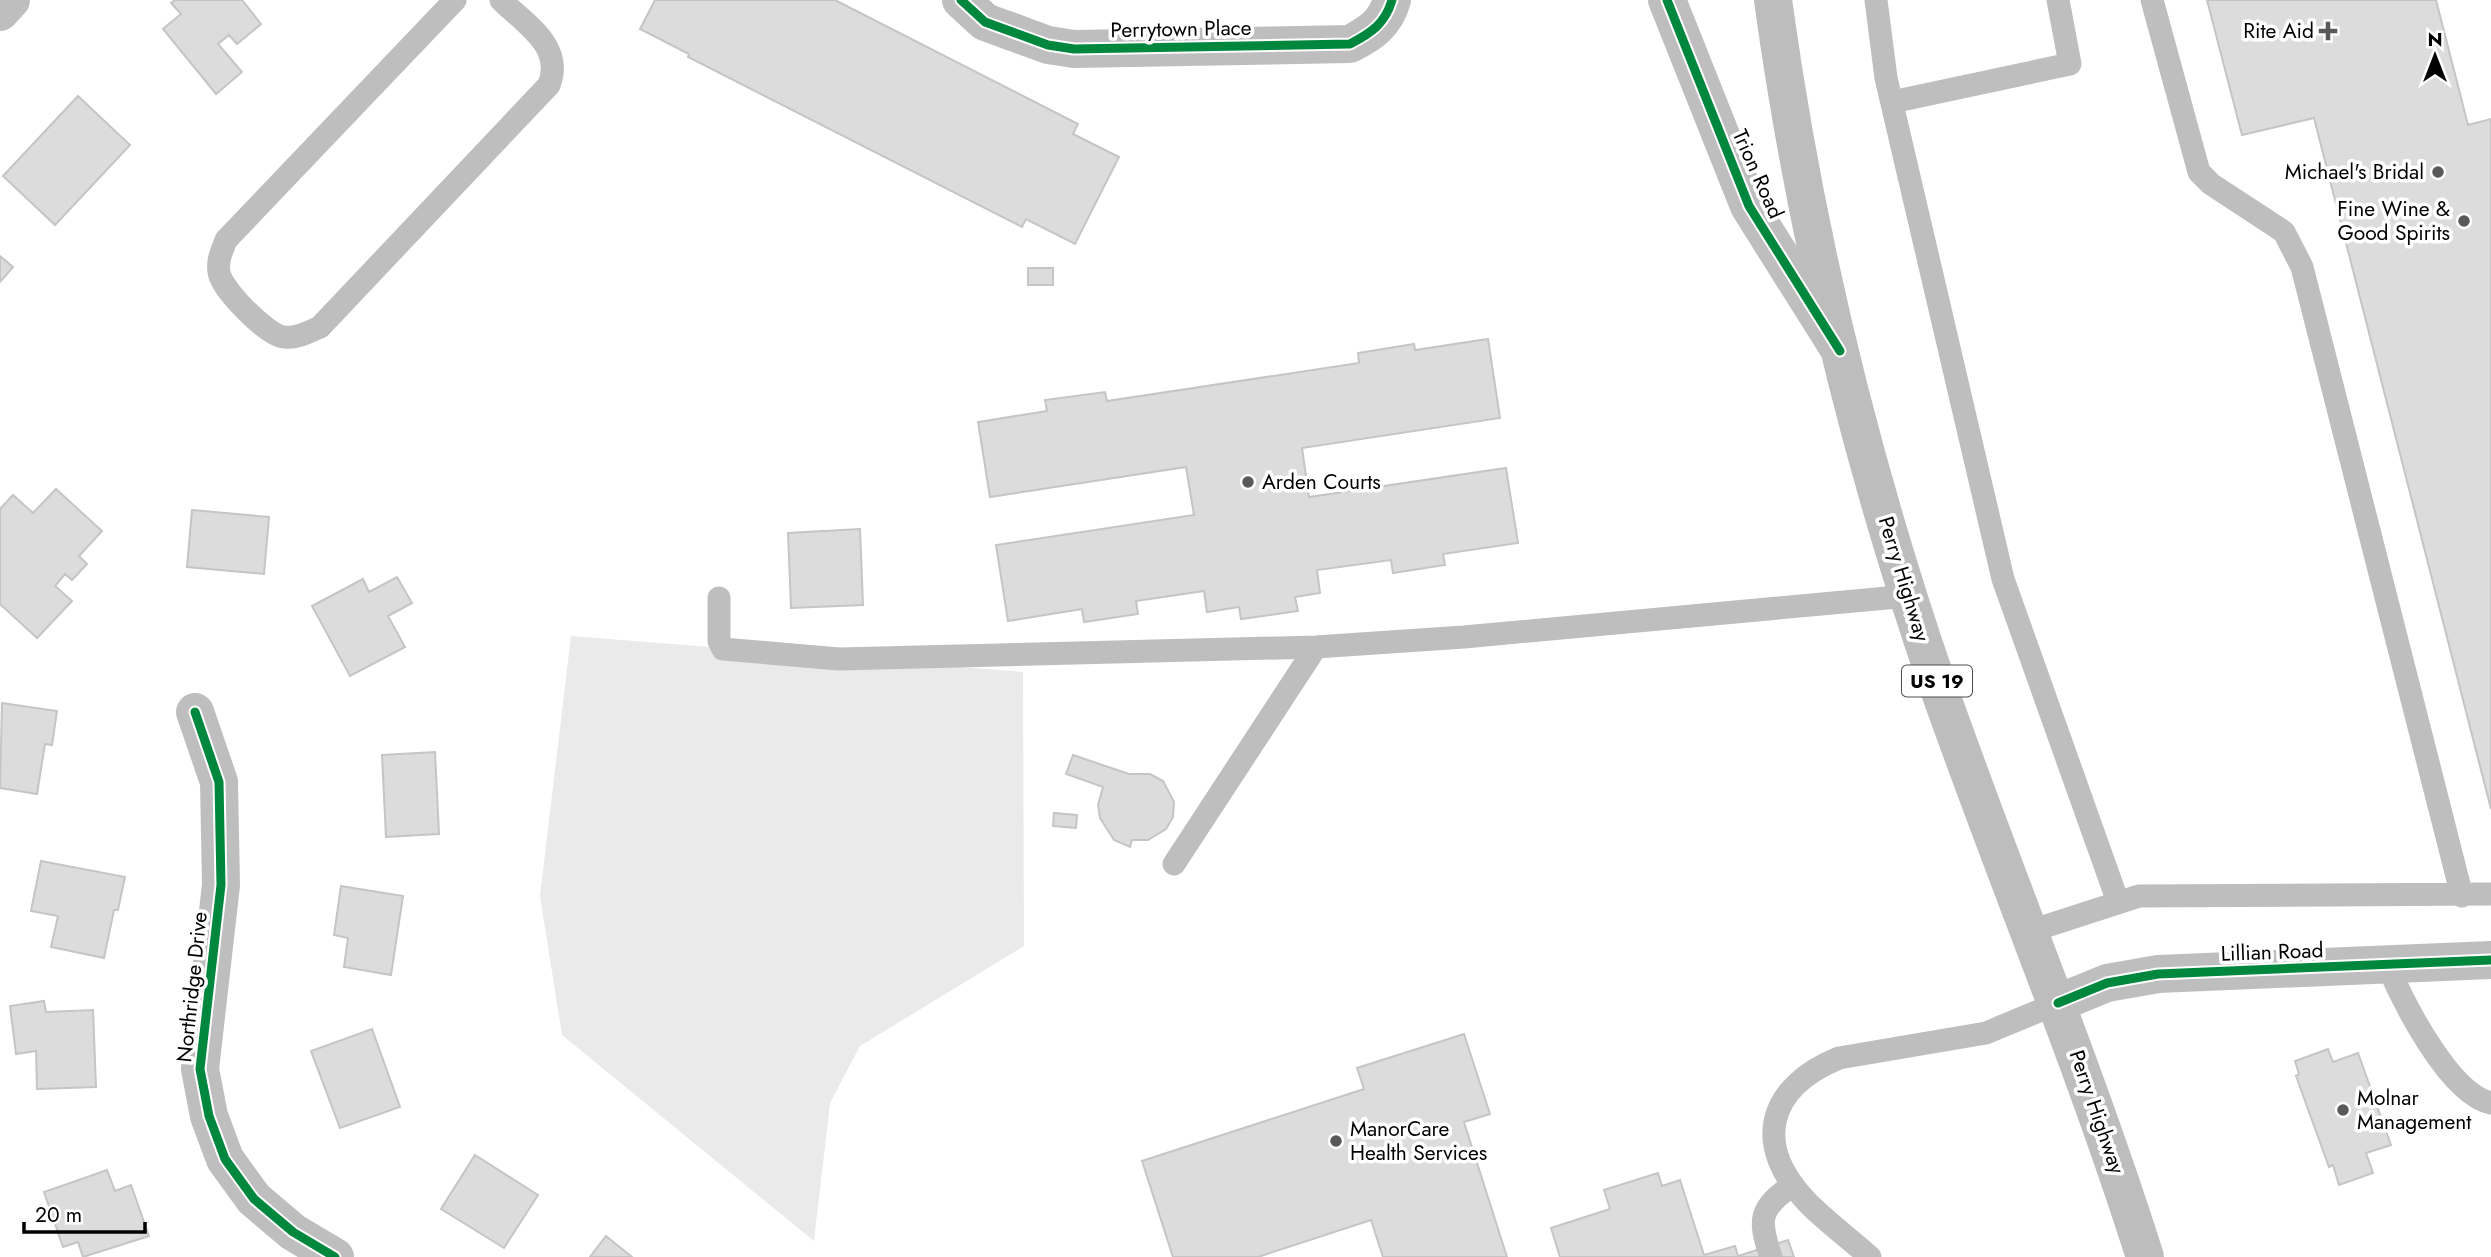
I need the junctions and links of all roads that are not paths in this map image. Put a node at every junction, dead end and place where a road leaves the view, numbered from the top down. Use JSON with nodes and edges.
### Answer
{"nodes":[{"id":1,"x":11,"y":0,"type":"edge"},
{"id":2,"x":455,"y":0,"type":"edge"},
{"id":3,"x":500,"y":0,"type":"edge"},
{"id":4,"x":961,"y":0,"type":"edge"},
{"id":5,"x":1392,"y":0,"type":"edge"},
{"id":6,"x":1667,"y":0,"type":"edge"},
{"id":7,"x":1773,"y":0,"type":"edge"},
{"id":8,"x":1876,"y":0,"type":"edge"},
{"id":9,"x":2058,"y":0,"type":"edge"},
{"id":10,"x":2152,"y":0,"type":"edge"},
{"id":11,"x":0,"y":12,"type":"edge"},
{"id":12,"x":1892,"y":102,"type":"junction"},
{"id":13,"x":1840,"y":351,"type":"junction"},
{"id":14,"x":1909,"y":596,"type":"junction"},
{"id":15,"x":719,"y":598,"type":"dead end"},
{"id":16,"x":1315,"y":647,"type":"junction"},
{"id":17,"x":195,"y":712,"type":"dead end"},
{"id":18,"x":1174,"y":864,"type":"dead end"},
{"id":19,"x":2491,"y":894,"type":"edge"},
{"id":20,"x":2462,"y":896,"type":"junction"},
{"id":21,"x":2118,"y":902,"type":"junction"},
{"id":22,"x":2031,"y":931,"type":"junction"},
{"id":23,"x":2491,"y":960,"type":"edge"},
{"id":24,"x":2387,"y":964,"type":"junction"},
{"id":25,"x":2058,"y":1003,"type":"junction"},
{"id":26,"x":2491,"y":1102,"type":"edge"},
{"id":27,"x":1793,"y":1185,"type":"junction"},
{"id":28,"x":335,"y":1257,"type":"edge"},
{"id":29,"x":1771,"y":1257,"type":"edge"},
{"id":30,"x":1870,"y":1257,"type":"edge"},
{"id":31,"x":2145,"y":1257,"type":"edge"}],
"edges":[{"from":1,"to":11,"type":"street"},
{"from":2,"to":3,"type":"lane"},
{"from":4,"to":5,"type":"street","name":"Perrytown Place"},
{"from":6,"to":13,"type":"street","name":"Trion Road"},
{"from":7,"to":13,"type":"main road","name":"Perry Highway","number":"US 19"},
{"from":8,"to":12,"type":"lane"},
{"from":9,"to":12,"type":"lane"},
{"from":10,"to":20,"type":"lane"},
{"from":12,"to":21,"type":"lane"},
{"from":13,"to":14,"type":"main road","name":"Perry Highway","number":"US 19"},
{"from":14,"to":16,"type":"lane"},
{"from":14,"to":22,"type":"main road","name":"Perry Highway","number":"US 19"},
{"from":15,"to":16,"type":"lane"},
{"from":16,"to":18,"type":"lane"},
{"from":17,"to":28,"type":"street","name":"Northridge Drive"},
{"from":19,"to":20,"type":"lane"},
{"from":20,"to":21,"type":"lane"},
{"from":21,"to":22,"type":"lane"},
{"from":22,"to":25,"type":"main road","name":"Perry Highway","number":"US 19"},
{"from":23,"to":24,"type":"street","name":"Lillian Road"},
{"from":24,"to":25,"type":"street","name":"Lillian Road"},
{"from":24,"to":26,"type":"lane"},
{"from":25,"to":27,"type":"lane"},
{"from":25,"to":31,"type":"main road","name":"Perry Highway","number":"US 19"},
{"from":27,"to":29,"type":"lane"},
{"from":27,"to":30,"type":"lane"}]}
